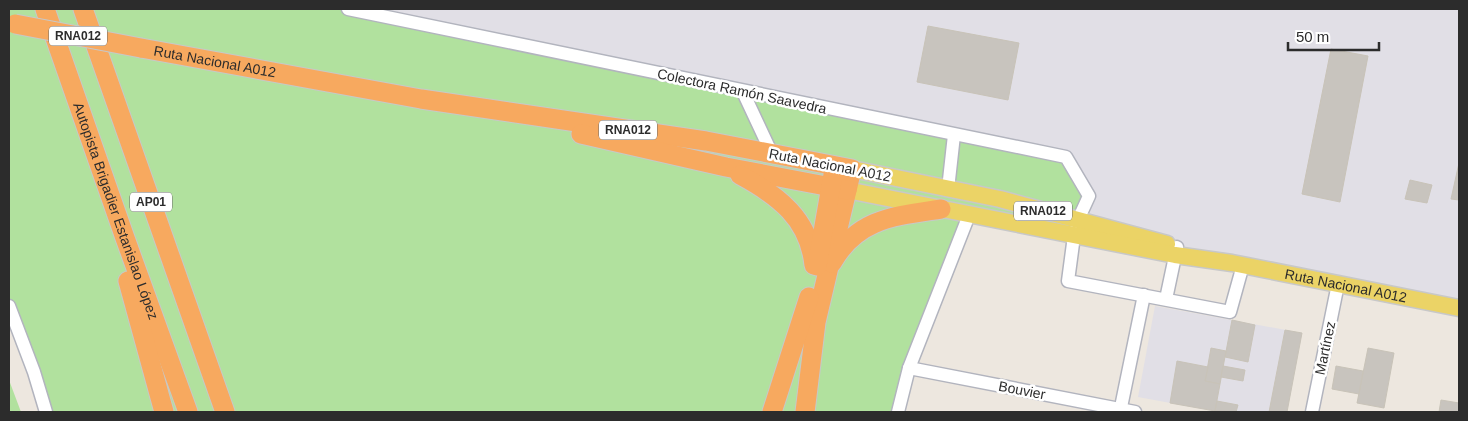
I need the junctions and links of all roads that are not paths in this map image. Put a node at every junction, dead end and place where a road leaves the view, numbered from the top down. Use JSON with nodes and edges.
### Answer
{"nodes":[{"id":1,"x":45,"y":9,"type":"edge"},
{"id":2,"x":83,"y":9,"type":"edge"},
{"id":3,"x":348,"y":9,"type":"edge"},
{"id":4,"x":12,"y":23,"type":"edge"},
{"id":5,"x":743,"y":92,"type":"junction"},
{"id":6,"x":421,"y":99,"type":"junction"},
{"id":7,"x":954,"y":135,"type":"junction"},
{"id":8,"x":772,"y":154,"type":"junction"},
{"id":9,"x":726,"y":166,"type":"junction"},
{"id":10,"x":843,"y":168,"type":"junction"},
{"id":11,"x":839,"y":189,"type":"junction"},
{"id":12,"x":948,"y":189,"type":"junction"},
{"id":13,"x":108,"y":190,"type":"junction"},
{"id":14,"x":941,"y":209,"type":"junction"},
{"id":15,"x":969,"y":215,"type":"junction"},
{"id":16,"x":1076,"y":228,"type":"junction"},
{"id":17,"x":1176,"y":251,"type":"junction"},
{"id":18,"x":1238,"y":264,"type":"junction"},
{"id":19,"x":821,"y":275,"type":"junction"},
{"id":20,"x":1338,"y":284,"type":"junction"},
{"id":21,"x":1144,"y":295,"type":"junction"},
{"id":22,"x":1166,"y":299,"type":"junction"},
{"id":23,"x":9,"y":306,"type":"edge"},
{"id":24,"x":1459,"y":308,"type":"edge"},
{"id":25,"x":789,"y":363,"type":"junction"},
{"id":26,"x":910,"y":368,"type":"junction"},
{"id":27,"x":222,"y":404,"type":"edge"},
{"id":28,"x":1120,"y":411,"type":"edge"},
{"id":29,"x":46,"y":412,"type":"edge"},
{"id":30,"x":164,"y":412,"type":"edge"},
{"id":31,"x":188,"y":412,"type":"edge"},
{"id":32,"x":232,"y":412,"type":"edge"},
{"id":33,"x":772,"y":412,"type":"edge"},
{"id":34,"x":780,"y":412,"type":"edge"},
{"id":35,"x":785,"y":412,"type":"edge"},
{"id":36,"x":805,"y":412,"type":"edge"},
{"id":37,"x":898,"y":412,"type":"edge"},
{"id":38,"x":1135,"y":412,"type":"edge"},
{"id":39,"x":1312,"y":412,"type":"edge"}],
"edges":[{"from":1,"to":13,"type":"highway","name":"Autopista Brigadier Estanislao López","number":"AP01"},
{"from":2,"to":27,"type":"highway","number":"AP01"},
{"from":3,"to":5,"type":"street","name":"Colectora Ramón Saavedra"},
{"from":4,"to":6,"type":"highway","name":"Ruta Nacional A012","number":"RNA012","bridge":true},
{"from":5,"to":7,"type":"street","name":"Colectora Ramón Saavedra"},
{"from":5,"to":8,"type":"street"},
{"from":6,"to":8,"type":"highway","name":"Ruta Nacional A012","number":"RNA012"},
{"from":6,"to":9,"type":"highway","name":"Ruta Nacional A012","number":"RNA012"},
{"from":7,"to":12,"type":"street"},
{"from":7,"to":16,"type":"street","name":"Colectora Ramón Saavedra"},
{"from":8,"to":10,"type":"highway","name":"Ruta Nacional A012","number":"RNA012"},
{"from":9,"to":11,"type":"highway","name":"Ruta Nacional A012","number":"RNA012"},
{"from":9,"to":19,"type":"highway","number":"RNA012"},
{"from":10,"to":11,"type":"highway"},
{"from":10,"to":12,"type":"main road","name":"Ruta Nacional A012","number":"RNA012"},
{"from":11,"to":14,"type":"main road","name":"Ruta Nacional A012","number":"RNA012"},
{"from":11,"to":19,"type":"highway"},
{"from":12,"to":16,"type":"main road","name":"Ruta Nacional A012","number":"RNA012"},
{"from":13,"to":30,"type":"highway"},
{"from":13,"to":31,"type":"highway","name":"Autopista Brigadier Estanislao López","number":"AP01"},
{"from":14,"to":15,"type":"main road","name":"Ruta Nacional A012","number":"RNA012"},
{"from":14,"to":19,"type":"highway"},
{"from":15,"to":16,"type":"main road","name":"Ruta Nacional A012","number":"RNA012"},
{"from":15,"to":26,"type":"street"},
{"from":16,"to":17,"type":"main road","name":"Ruta Nacional A012","number":"RNA012"},
{"from":16,"to":21,"type":"street"},
{"from":17,"to":18,"type":"main road","name":"Ruta Nacional A012","number":"RNA012"},
{"from":17,"to":22,"type":"street"},
{"from":18,"to":20,"type":"main road","name":"Ruta Nacional A012","number":"RNA012"},
{"from":18,"to":22,"type":"street"},
{"from":19,"to":25,"type":"highway"},
{"from":19,"to":36,"type":"highway"},
{"from":20,"to":24,"type":"main road","name":"Ruta Nacional A012","number":"RNA012"},
{"from":20,"to":39,"type":"street","name":"Martínez"},
{"from":21,"to":22,"type":"street"},
{"from":21,"to":28,"type":"street"},
{"from":23,"to":29,"type":"street"},
{"from":25,"to":33,"type":"highway"},
{"from":25,"to":34,"type":"highway"},
{"from":25,"to":35,"type":"highway"},
{"from":26,"to":28,"type":"street","name":"Bouvier"},
{"from":26,"to":37,"type":"street"},
{"from":27,"to":32,"type":"highway"},
{"from":28,"to":38,"type":"street","name":"Bouvier"}]}
